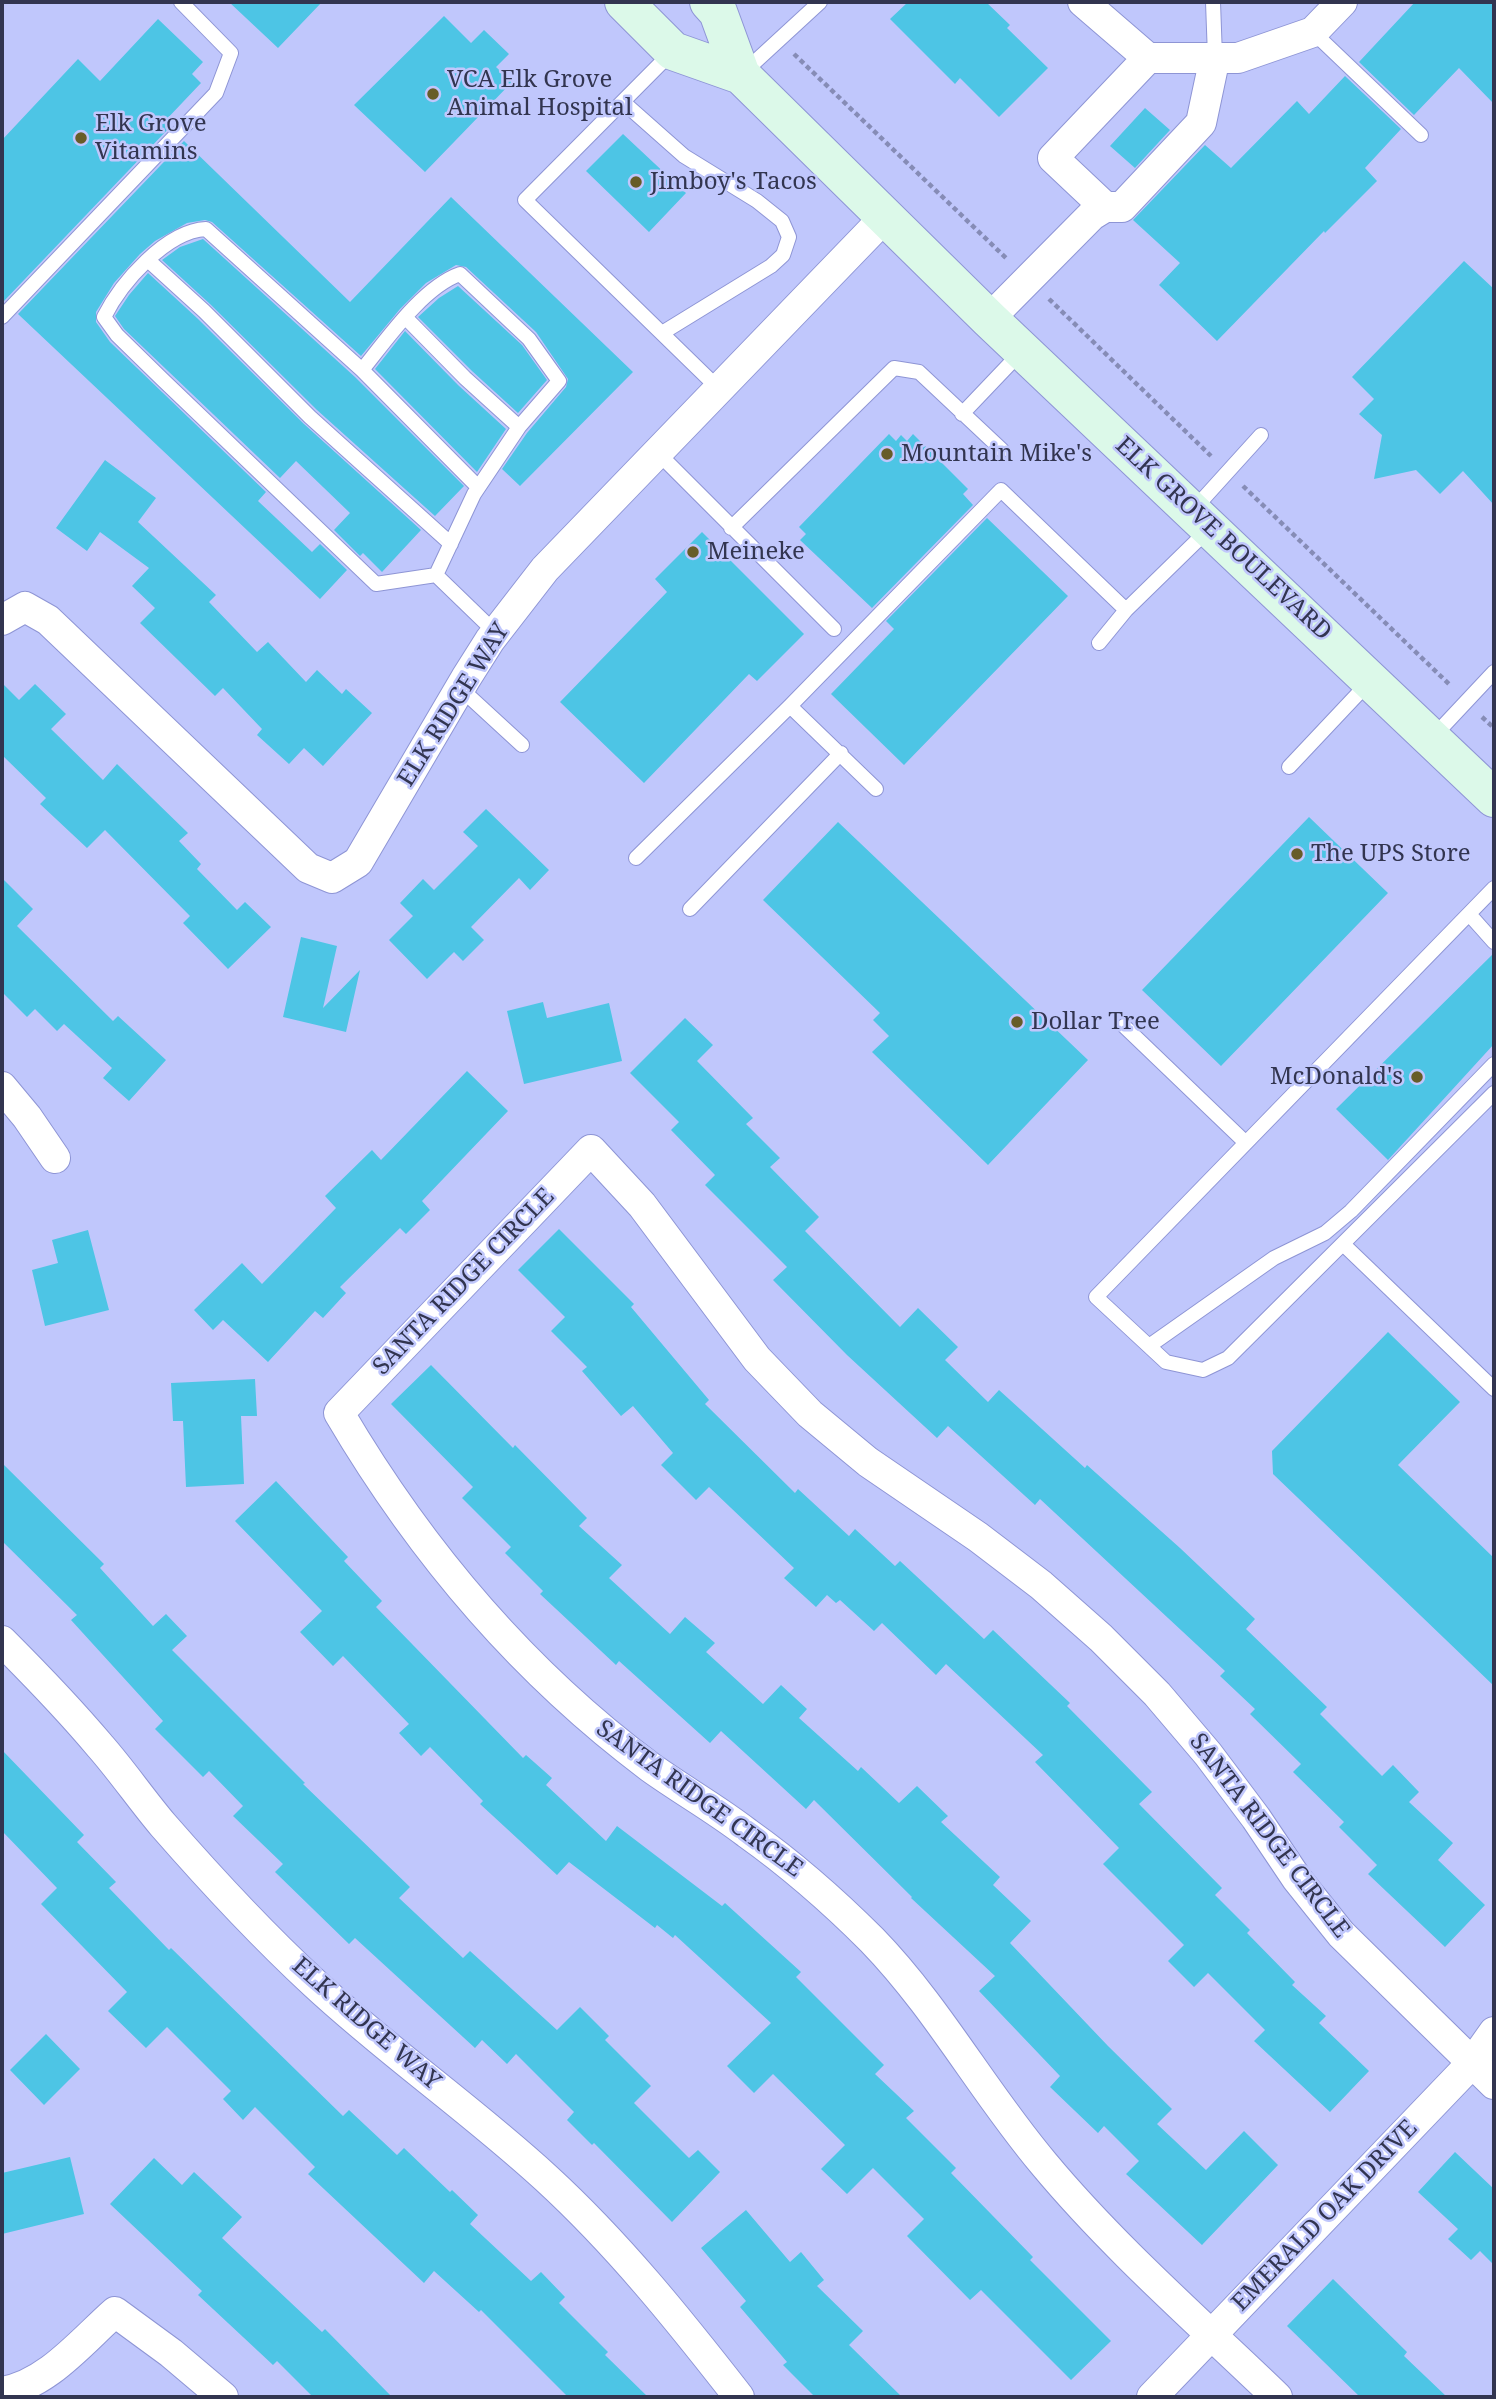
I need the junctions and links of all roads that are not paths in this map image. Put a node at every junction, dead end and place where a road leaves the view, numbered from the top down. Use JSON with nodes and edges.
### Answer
{"nodes":[{"id":1,"x":181,"y":2,"type":"edge"},
{"id":2,"x":624,"y":2,"type":"edge"},
{"id":3,"x":709,"y":2,"type":"edge"},
{"id":4,"x":820,"y":2,"type":"edge"},
{"id":5,"x":1083,"y":2,"type":"edge"},
{"id":6,"x":1213,"y":2,"type":"edge"},
{"id":7,"x":1342,"y":2,"type":"edge"},
{"id":8,"x":1313,"y":32,"type":"junction"},
{"id":9,"x":673,"y":51,"type":"junction"},
{"id":10,"x":1214,"y":57,"type":"junction"},
{"id":11,"x":1148,"y":58,"type":"junction"},
{"id":12,"x":741,"y":75,"type":"junction"},
{"id":13,"x":623,"y":102,"type":"junction"},
{"id":14,"x":1421,"y":135,"type":"dead end"},
{"id":15,"x":1105,"y":207,"type":"junction"},
{"id":16,"x":885,"y":217,"type":"junction"},
{"id":17,"x":149,"y":261,"type":"junction"},
{"id":18,"x":2,"y":317,"type":"edge"},
{"id":19,"x":405,"y":317,"type":"junction"},
{"id":20,"x":989,"y":319,"type":"junction"},
{"id":21,"x":662,"y":333,"type":"junction"},
{"id":22,"x":1023,"y":350,"type":"junction"},
{"id":23,"x":362,"y":370,"type":"junction"},
{"id":24,"x":719,"y":389,"type":"junction"},
{"id":25,"x":962,"y":414,"type":"junction"},
{"id":26,"x":519,"y":427,"type":"junction"},
{"id":27,"x":1261,"y":435,"type":"dead end"},
{"id":28,"x":1002,"y":450,"type":"dead end"},
{"id":29,"x":657,"y":452,"type":"junction"},
{"id":30,"x":478,"y":487,"type":"junction"},
{"id":31,"x":1201,"y":519,"type":"junction"},
{"id":32,"x":731,"y":528,"type":"junction"},
{"id":33,"x":451,"y":544,"type":"junction"},
{"id":34,"x":436,"y":575,"type":"junction"},
{"id":35,"x":1126,"y":610,"type":"junction"},
{"id":36,"x":2,"y":620,"type":"edge"},
{"id":37,"x":834,"y":629,"type":"dead end"},
{"id":38,"x":496,"y":633,"type":"junction"},
{"id":39,"x":1099,"y":643,"type":"dead end"},
{"id":40,"x":1494,"y":672,"type":"edge"},
{"id":41,"x":1371,"y":680,"type":"junction"},
{"id":42,"x":460,"y":688,"type":"junction"},
{"id":43,"x":790,"y":706,"type":"junction"},
{"id":44,"x":1432,"y":738,"type":"junction"},
{"id":45,"x":522,"y":745,"type":"dead end"},
{"id":46,"x":841,"y":753,"type":"junction"},
{"id":47,"x":1289,"y":767,"type":"dead end"},
{"id":48,"x":876,"y":789,"type":"dead end"},
{"id":49,"x":1494,"y":797,"type":"edge"},
{"id":50,"x":636,"y":858,"type":"dead end"},
{"id":51,"x":1494,"y":888,"type":"edge"},
{"id":52,"x":690,"y":909,"type":"dead end"},
{"id":53,"x":1469,"y":914,"type":"junction"},
{"id":54,"x":1494,"y":942,"type":"edge"},
{"id":55,"x":1124,"y":1026,"type":"dead end"},
{"id":56,"x":1494,"y":1064,"type":"edge"},
{"id":57,"x":2,"y":1087,"type":"edge"},
{"id":58,"x":1494,"y":1093,"type":"edge"},
{"id":59,"x":1246,"y":1143,"type":"junction"},
{"id":60,"x":55,"y":1158,"type":"dead end"},
{"id":61,"x":1343,"y":1244,"type":"junction"},
{"id":62,"x":1149,"y":1346,"type":"junction"},
{"id":63,"x":1494,"y":1389,"type":"edge"},
{"id":64,"x":2,"y":1641,"type":"edge"},
{"id":65,"x":1494,"y":2032,"type":"edge"},
{"id":66,"x":1472,"y":2063,"type":"junction"},
{"id":67,"x":1494,"y":2084,"type":"edge"},
{"id":68,"x":1212,"y":2335,"type":"junction"},
{"id":69,"x":2,"y":2392,"type":"edge"},
{"id":70,"x":223,"y":2397,"type":"edge"},
{"id":71,"x":739,"y":2397,"type":"edge"},
{"id":72,"x":1152,"y":2397,"type":"edge"},
{"id":73,"x":1277,"y":2397,"type":"edge"}],
"edges":[{"from":1,"to":18,"type":"lane"},
{"from":2,"to":9,"type":"main road","name":"ELK GROVE BOULEVARD"},
{"from":3,"to":12,"type":"main road","name":"ELK GROVE BOULEVARD"},
{"from":4,"to":12,"type":"lane"},
{"from":5,"to":11,"type":"street"},
{"from":6,"to":10,"type":"lane"},
{"from":7,"to":8,"type":"street"},
{"from":8,"to":10,"type":"street"},
{"from":8,"to":14,"type":"lane"},
{"from":9,"to":12,"type":"main road","name":"ELK GROVE BOULEVARD"},
{"from":9,"to":13,"type":"lane"},
{"from":10,"to":11,"type":"street"},
{"from":10,"to":15,"type":"street"},
{"from":11,"to":15,"type":"street"},
{"from":12,"to":16,"type":"main road","name":"ELK GROVE BOULEVARD"},
{"from":13,"to":21,"type":"lane"},
{"from":13,"to":21,"type":"lane"},
{"from":15,"to":20,"type":"street"},
{"from":16,"to":20,"type":"main road","name":"ELK GROVE BOULEVARD"},
{"from":16,"to":24,"type":"street","name":"ELK RIDGE WAY"},
{"from":17,"to":23,"type":"lane"},
{"from":17,"to":33,"type":"lane"},
{"from":17,"to":34,"type":"lane"},
{"from":19,"to":23,"type":"lane"},
{"from":19,"to":26,"type":"lane"},
{"from":19,"to":26,"type":"lane"},
{"from":20,"to":22,"type":"main road","name":"ELK GROVE BOULEVARD"},
{"from":21,"to":24,"type":"lane"},
{"from":22,"to":25,"type":"lane"},
{"from":22,"to":31,"type":"main road","name":"ELK GROVE BOULEVARD"},
{"from":23,"to":30,"type":"lane"},
{"from":24,"to":29,"type":"street","name":"ELK RIDGE WAY"},
{"from":25,"to":28,"type":"lane"},
{"from":25,"to":32,"type":"lane"},
{"from":26,"to":30,"type":"lane"},
{"from":27,"to":31,"type":"lane"},
{"from":29,"to":32,"type":"lane"},
{"from":29,"to":38,"type":"street","name":"ELK RIDGE WAY"},
{"from":30,"to":33,"type":"lane"},
{"from":31,"to":35,"type":"lane"},
{"from":31,"to":41,"type":"main road","name":"ELK GROVE BOULEVARD"},
{"from":32,"to":37,"type":"lane"},
{"from":33,"to":34,"type":"lane"},
{"from":34,"to":38,"type":"lane"},
{"from":35,"to":39,"type":"lane"},
{"from":35,"to":43,"type":"lane"},
{"from":36,"to":42,"type":"street","name":"ELK RIDGE WAY"},
{"from":38,"to":42,"type":"street","name":"ELK RIDGE WAY"},
{"from":40,"to":44,"type":"lane"},
{"from":41,"to":44,"type":"main road","name":"ELK GROVE BOULEVARD"},
{"from":41,"to":47,"type":"lane"},
{"from":42,"to":45,"type":"lane"},
{"from":43,"to":46,"type":"lane"},
{"from":43,"to":50,"type":"lane"},
{"from":44,"to":49,"type":"main road","name":"ELK GROVE BOULEVARD"},
{"from":46,"to":48,"type":"lane"},
{"from":46,"to":52,"type":"lane"},
{"from":51,"to":53,"type":"lane"},
{"from":53,"to":54,"type":"lane"},
{"from":53,"to":59,"type":"lane"},
{"from":55,"to":59,"type":"lane"},
{"from":56,"to":62,"type":"lane"},
{"from":57,"to":60,"type":"street"},
{"from":58,"to":61,"type":"lane"},
{"from":59,"to":62,"type":"lane"},
{"from":61,"to":62,"type":"lane"},
{"from":61,"to":63,"type":"lane"},
{"from":64,"to":71,"type":"street","name":"ELK RIDGE WAY"},
{"from":65,"to":66,"type":"street","name":"EMERALD OAK DRIVE"},
{"from":66,"to":67,"type":"street"},
{"from":66,"to":68,"type":"street","name":"EMERALD OAK DRIVE"},
{"from":66,"to":68,"type":"street","name":"SANTA RIDGE CIRCLE"},
{"from":68,"to":72,"type":"street","name":"EMERALD OAK DRIVE"},
{"from":68,"to":73,"type":"street"},
{"from":69,"to":70,"type":"street"}]}
